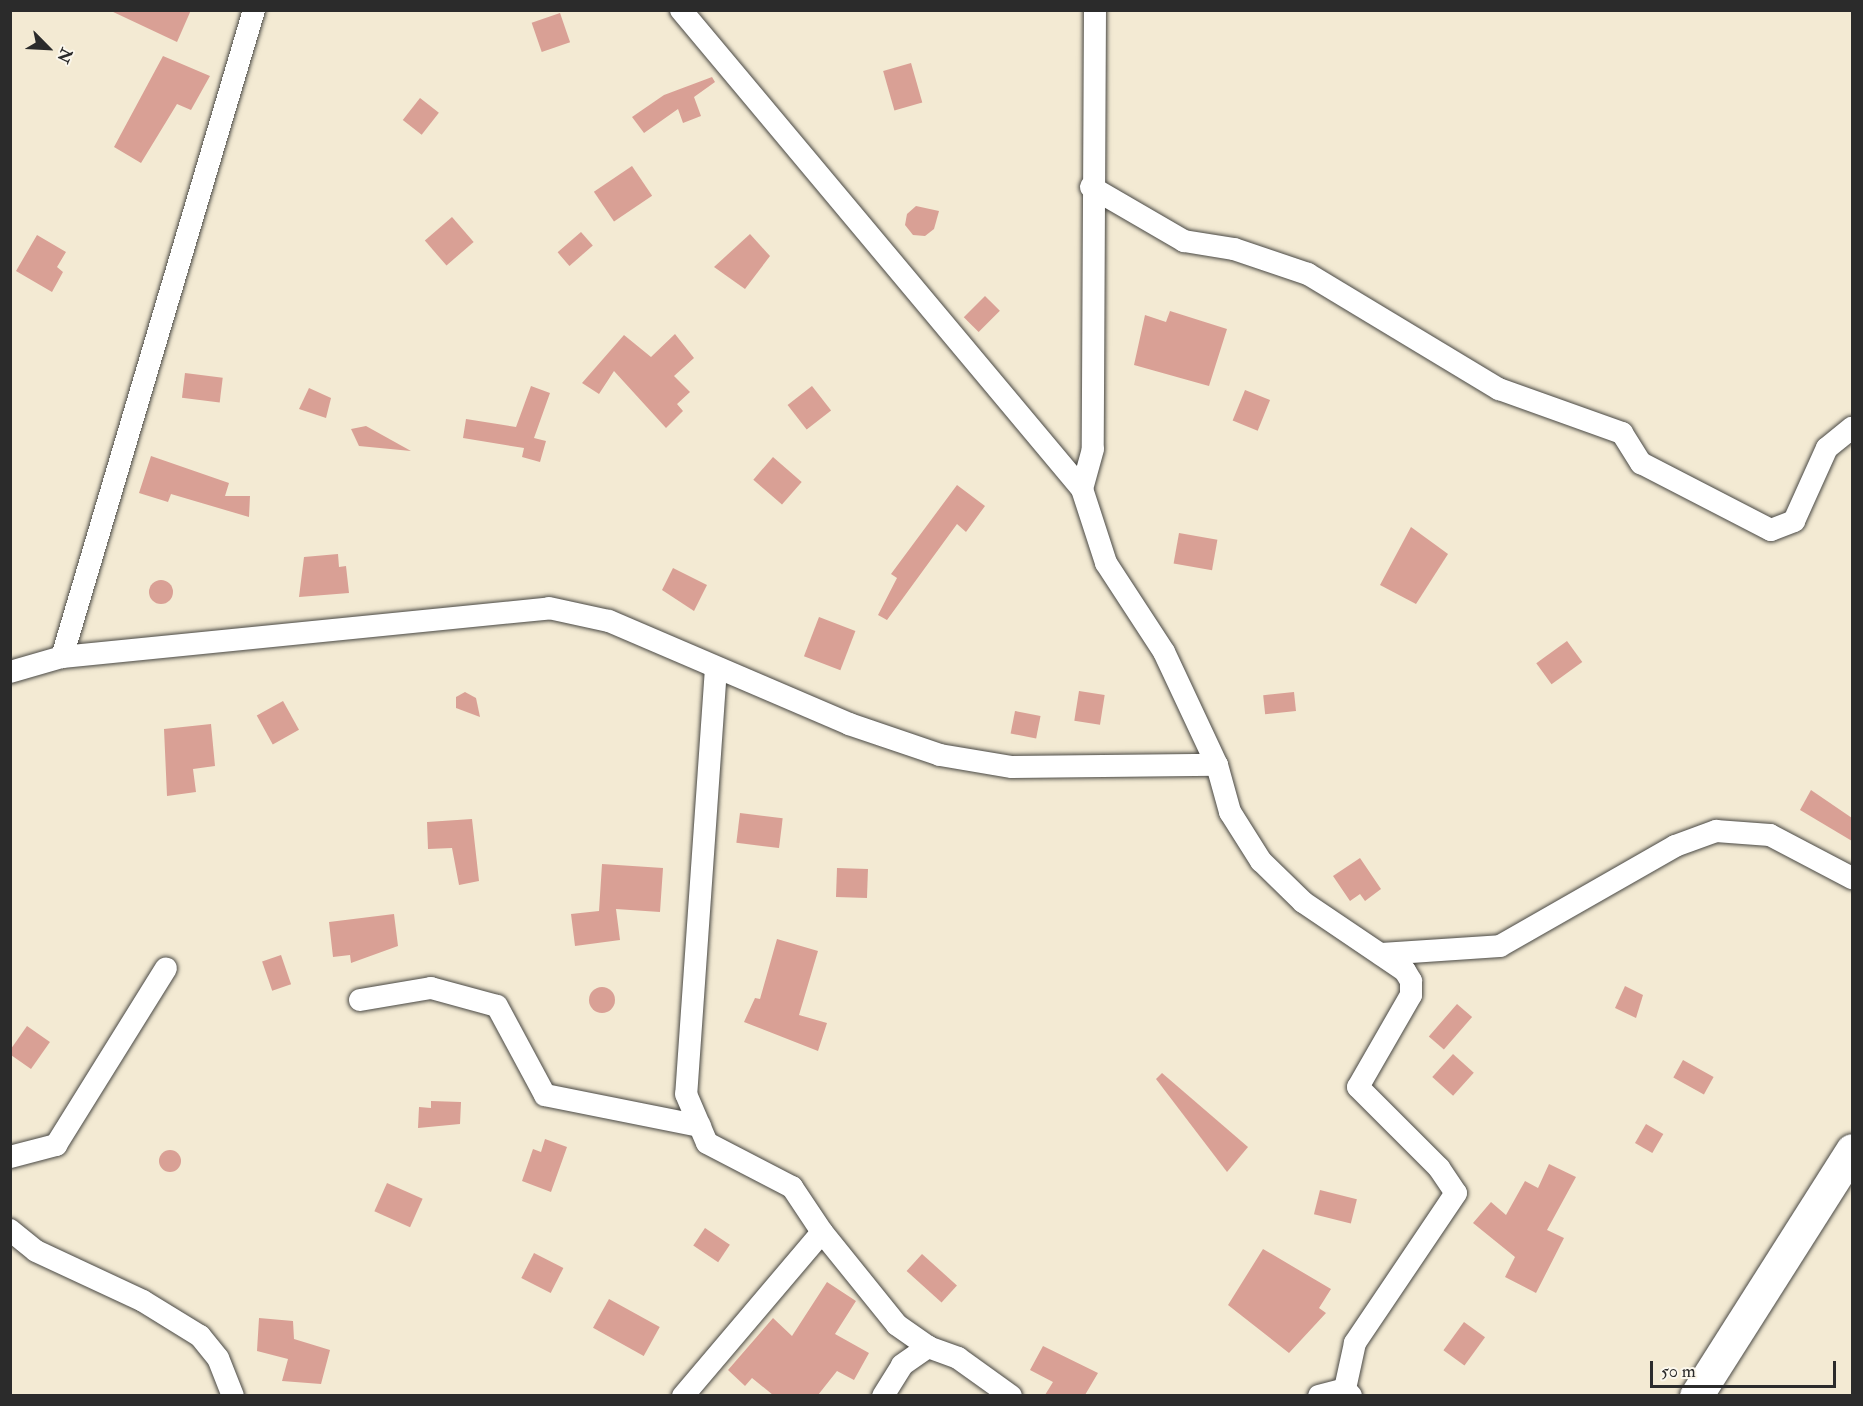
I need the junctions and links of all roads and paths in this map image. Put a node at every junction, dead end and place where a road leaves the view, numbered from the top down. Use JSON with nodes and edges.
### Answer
{"nodes":[{"id":1,"x":254,"y":10,"type":"edge"},
{"id":2,"x":681,"y":10,"type":"edge"},
{"id":3,"x":1095,"y":10,"type":"edge"},
{"id":4,"x":1091,"y":187,"type":"junction"},
{"id":5,"x":1852,"y":428,"type":"edge"},
{"id":6,"x":1082,"y":489,"type":"junction"},
{"id":7,"x":62,"y":657,"type":"junction"},
{"id":8,"x":716,"y":668,"type":"junction"},
{"id":9,"x":10,"y":672,"type":"edge"},
{"id":10,"x":1217,"y":765,"type":"junction"},
{"id":11,"x":1852,"y":878,"type":"edge"},
{"id":12,"x":1381,"y":954,"type":"junction"},
{"id":13,"x":166,"y":968,"type":"dead end"},
{"id":14,"x":360,"y":1000,"type":"dead end"},
{"id":15,"x":700,"y":1126,"type":"junction"},
{"id":16,"x":1852,"y":1150,"type":"edge"},
{"id":17,"x":13,"y":1153,"type":"edge"},
{"id":18,"x":10,"y":1230,"type":"edge"},
{"id":19,"x":822,"y":1232,"type":"junction"},
{"id":20,"x":928,"y":1347,"type":"junction"},
{"id":21,"x":1348,"y":1392,"type":"edge"},
{"id":22,"x":232,"y":1395,"type":"edge"},
{"id":23,"x":683,"y":1395,"type":"edge"},
{"id":24,"x":882,"y":1395,"type":"edge"},
{"id":25,"x":1011,"y":1395,"type":"edge"},
{"id":26,"x":1319,"y":1395,"type":"edge"},
{"id":27,"x":1696,"y":1395,"type":"edge"}],
"edges":[{"from":1,"to":7,"type":"street"},
{"from":2,"to":6,"type":"street"},
{"from":3,"to":4,"type":"street"},
{"from":4,"to":5,"type":"street"},
{"from":4,"to":6,"type":"street"},
{"from":6,"to":10,"type":"street"},
{"from":7,"to":8,"type":"street"},
{"from":7,"to":9,"type":"street"},
{"from":8,"to":10,"type":"street"},
{"from":8,"to":15,"type":"street"},
{"from":10,"to":12,"type":"street"},
{"from":11,"to":12,"type":"street"},
{"from":12,"to":21,"type":"street"},
{"from":13,"to":17,"type":"street"},
{"from":14,"to":15,"type":"street"},
{"from":15,"to":19,"type":"street"},
{"from":16,"to":27,"type":"highway"},
{"from":18,"to":22,"type":"street"},
{"from":19,"to":20,"type":"street"},
{"from":19,"to":23,"type":"street"},
{"from":20,"to":24,"type":"street"},
{"from":20,"to":25,"type":"street"},
{"from":21,"to":26,"type":"street"}]}
